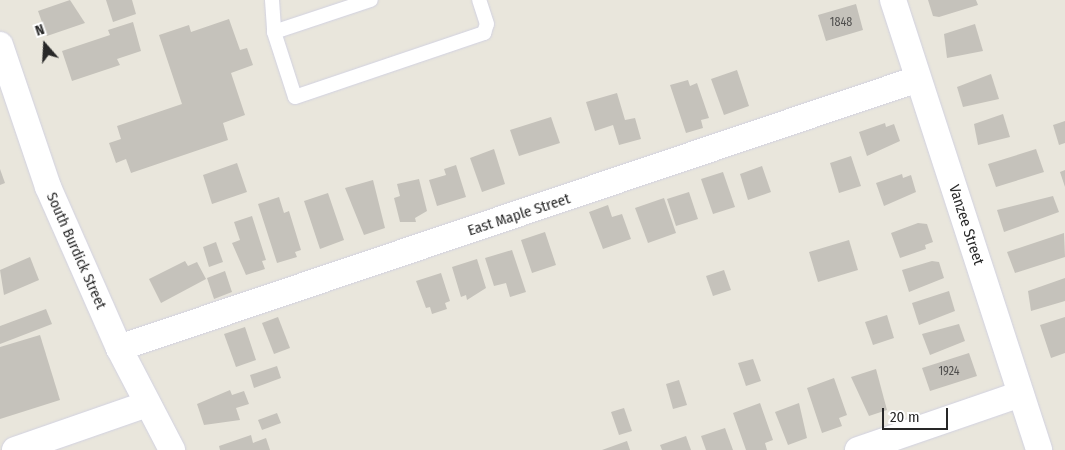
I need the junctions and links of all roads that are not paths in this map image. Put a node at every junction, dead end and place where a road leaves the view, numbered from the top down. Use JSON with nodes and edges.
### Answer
{"nodes":[{"id":1,"x":272,"y":0,"type":"edge"},
{"id":2,"x":371,"y":0,"type":"edge"},
{"id":3,"x":479,"y":0,"type":"edge"},
{"id":4,"x":893,"y":0,"type":"edge"},
{"id":5,"x":274,"y":32,"type":"junction"},
{"id":6,"x":0,"y":45,"type":"edge"},
{"id":7,"x":918,"y":79,"type":"junction"},
{"id":8,"x":119,"y":348,"type":"junction"},
{"id":9,"x":1021,"y":394,"type":"junction"},
{"id":10,"x":147,"y":404,"type":"junction"},
{"id":11,"x":15,"y":450,"type":"edge"},
{"id":12,"x":172,"y":450,"type":"edge"},
{"id":13,"x":858,"y":450,"type":"edge"},
{"id":14,"x":1039,"y":450,"type":"edge"}],
"edges":[{"from":1,"to":5,"type":"lane"},
{"from":2,"to":5,"type":"lane"},
{"from":3,"to":5,"type":"lane"},
{"from":4,"to":7,"type":"street","name":"Vanzee Street"},
{"from":6,"to":8,"type":"street","name":"South Burdick Street"},
{"from":7,"to":8,"type":"street","name":"East Maple Street"},
{"from":7,"to":9,"type":"street","name":"Vanzee Street"},
{"from":8,"to":10,"type":"street","name":"South Burdick Street"},
{"from":9,"to":13,"type":"street"},
{"from":9,"to":14,"type":"street","name":"Vanzee Street"},
{"from":10,"to":11,"type":"street"},
{"from":10,"to":12,"type":"street","name":"South Burdick Street"}]}
